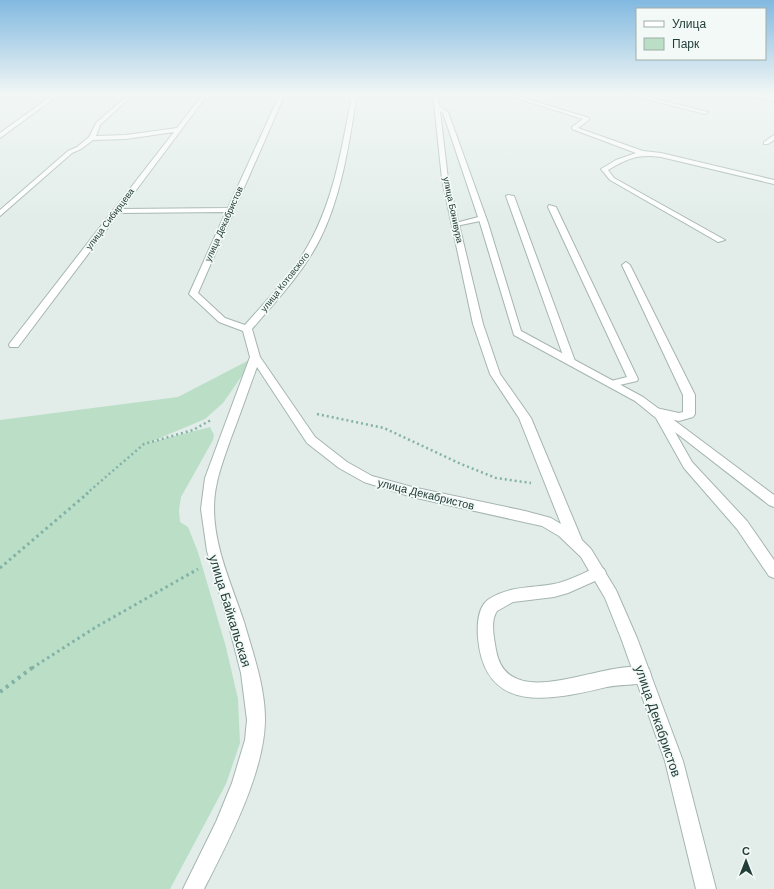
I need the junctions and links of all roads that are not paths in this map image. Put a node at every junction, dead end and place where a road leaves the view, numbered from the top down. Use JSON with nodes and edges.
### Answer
{"nodes":[{"id":1,"x":138,"y":135,"type":"edge"},
{"id":2,"x":174,"y":135,"type":"edge"},
{"id":3,"x":264,"y":135,"type":"edge"},
{"id":4,"x":348,"y":135,"type":"edge"},
{"id":5,"x":440,"y":135,"type":"edge"},
{"id":6,"x":453,"y":135,"type":"edge"},
{"id":7,"x":594,"y":135,"type":"edge"},
{"id":8,"x":774,"y":137,"type":"edge"},
{"id":9,"x":92,"y":138,"type":"joint"},
{"id":10,"x":766,"y":143,"type":"dead end"},
{"id":11,"x":642,"y":153,"type":"junction"},
{"id":12,"x":774,"y":182,"type":"edge"},
{"id":13,"x":510,"y":196,"type":"dead end"},
{"id":14,"x":552,"y":207,"type":"dead end"},
{"id":15,"x":116,"y":210,"type":"junction"},
{"id":16,"x":230,"y":210,"type":"junction"},
{"id":17,"x":0,"y":214,"type":"edge"},
{"id":18,"x":482,"y":218,"type":"junction"},
{"id":19,"x":456,"y":224,"type":"junction"},
{"id":20,"x":721,"y":240,"type":"dead end"},
{"id":21,"x":626,"y":265,"type":"dead end"},
{"id":22,"x":478,"y":324,"type":"joint"},
{"id":23,"x":248,"y":329,"type":"junction"},
{"id":24,"x":14,"y":345,"type":"dead end"},
{"id":25,"x":255,"y":357,"type":"junction"},
{"id":26,"x":570,"y":362,"type":"junction"},
{"id":27,"x":611,"y":384,"type":"junction"},
{"id":28,"x":647,"y":396,"type":"dead end"},
{"id":29,"x":656,"y":412,"type":"junction"},
{"id":30,"x":774,"y":502,"type":"edge"},
{"id":31,"x":575,"y":541,"type":"junction"},
{"id":32,"x":774,"y":572,"type":"edge"},
{"id":33,"x":599,"y":573,"type":"junction"},
{"id":34,"x":643,"y":675,"type":"junction"},
{"id":35,"x":193,"y":889,"type":"edge"},
{"id":36,"x":706,"y":889,"type":"edge"}],
"edges":[{"from":1,"to":9,"type":"street"},
{"from":2,"to":15,"type":"street","name":"улица Сибирцева"},
{"from":3,"to":16,"type":"street","name":"улица Декабристов"},
{"from":4,"to":23,"type":"street","name":"улица Котовского"},
{"from":5,"to":19,"type":"street","name":"улица Бонивура"},
{"from":6,"to":18,"type":"street"},
{"from":7,"to":11,"type":"street"},
{"from":8,"to":10,"type":"street"},
{"from":9,"to":17,"type":"street"},
{"from":11,"to":12,"type":"street"},
{"from":11,"to":20,"type":"street"},
{"from":13,"to":26,"type":"street"},
{"from":14,"to":27,"type":"street"},
{"from":15,"to":16,"type":"street"},
{"from":15,"to":24,"type":"street","name":"улица Сибирцева"},
{"from":16,"to":23,"type":"street","name":"улица Декабристов"},
{"from":18,"to":19,"type":"street"},
{"from":18,"to":26,"type":"street"},
{"from":19,"to":22,"type":"street","name":"улица Бонивура"},
{"from":21,"to":29,"type":"street"},
{"from":22,"to":31,"type":"street","name":"улица Декабристов"},
{"from":23,"to":25,"type":"street"},
{"from":25,"to":31,"type":"street","name":"улица Декабристов"},
{"from":25,"to":35,"type":"street","name":"улица Байкальская"},
{"from":26,"to":27,"type":"street"},
{"from":27,"to":29,"type":"street"},
{"from":28,"to":32,"type":"street"},
{"from":29,"to":30,"type":"street"},
{"from":31,"to":33,"type":"street","name":"улица Декабристов"},
{"from":33,"to":34,"type":"street","name":"улица Декабристов"},
{"from":33,"to":34,"type":"street"},
{"from":34,"to":36,"type":"street","name":"улица Декабристов"}]}
